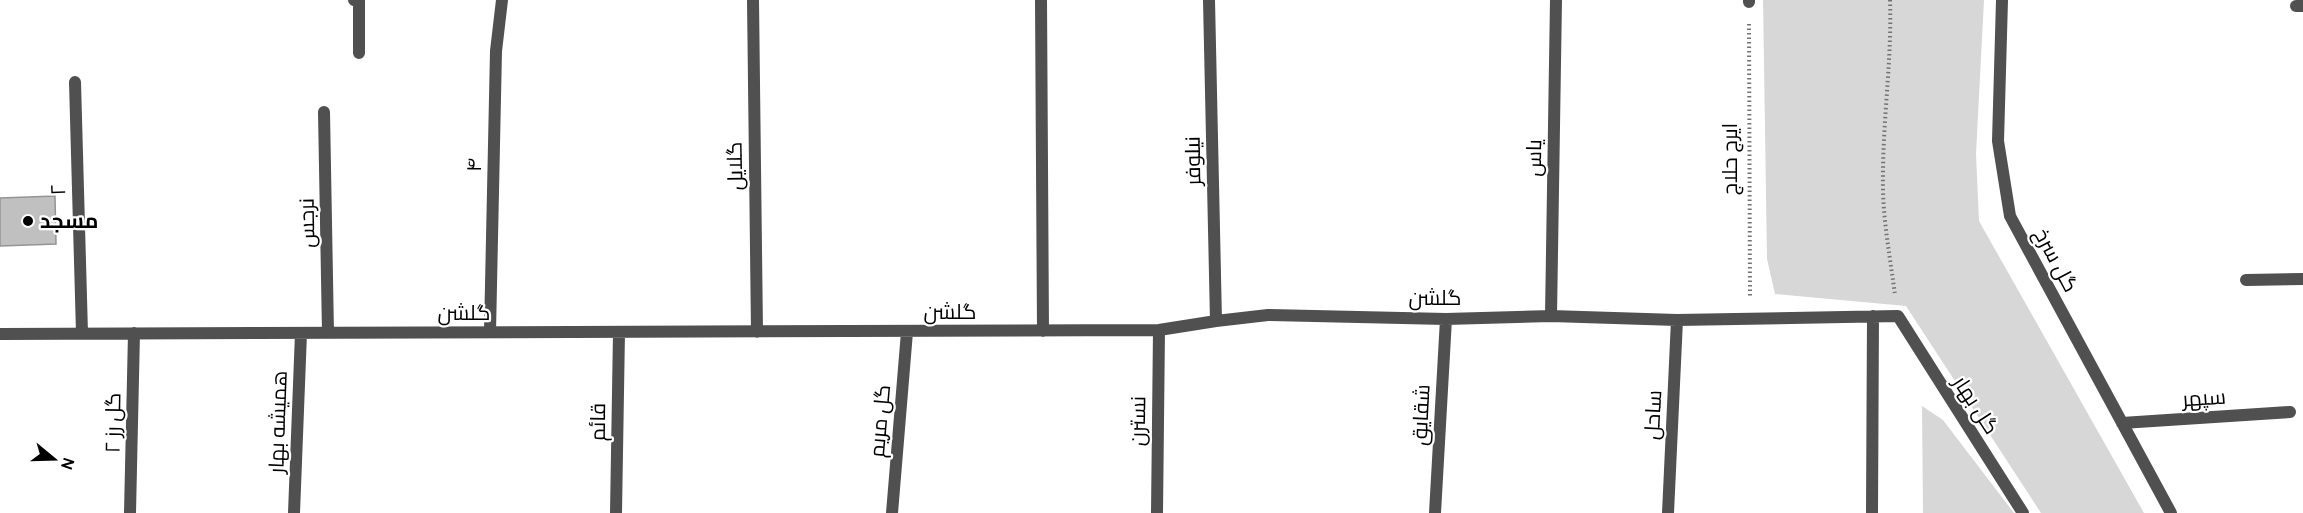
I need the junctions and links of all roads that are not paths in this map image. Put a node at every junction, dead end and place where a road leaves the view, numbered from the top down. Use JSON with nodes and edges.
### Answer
{"nodes":[{"id":1,"x":354,"y":0,"type":"edge"},
{"id":2,"x":502,"y":0,"type":"edge"},
{"id":3,"x":753,"y":0,"type":"edge"},
{"id":4,"x":1041,"y":0,"type":"edge"},
{"id":5,"x":1209,"y":0,"type":"edge"},
{"id":6,"x":1556,"y":0,"type":"edge"},
{"id":7,"x":2002,"y":0,"type":"edge"},
{"id":8,"x":359,"y":53,"type":"dead end"},
{"id":9,"x":75,"y":82,"type":"dead end"},
{"id":10,"x":324,"y":112,"type":"dead end"},
{"id":11,"x":2303,"y":279,"type":"edge"},
{"id":12,"x":2246,"y":280,"type":"dead end"},
{"id":13,"x":1551,"y":316,"type":"junction"},
{"id":14,"x":1873,"y":316,"type":"junction"},
{"id":15,"x":1898,"y":316,"type":"joint"},
{"id":16,"x":1446,"y":319,"type":"junction"},
{"id":17,"x":1677,"y":320,"type":"junction"},
{"id":18,"x":1216,"y":321,"type":"junction"},
{"id":19,"x":1159,"y":330,"type":"junction"},
{"id":20,"x":1043,"y":331,"type":"junction"},
{"id":21,"x":490,"y":332,"type":"junction"},
{"id":22,"x":620,"y":332,"type":"junction"},
{"id":23,"x":757,"y":332,"type":"junction"},
{"id":24,"x":907,"y":332,"type":"junction"},
{"id":25,"x":82,"y":333,"type":"junction"},
{"id":26,"x":134,"y":333,"type":"junction"},
{"id":27,"x":301,"y":333,"type":"junction"},
{"id":28,"x":328,"y":333,"type":"junction"},
{"id":29,"x":0,"y":334,"type":"edge"},
{"id":30,"x":2290,"y":412,"type":"dead end"},
{"id":31,"x":2122,"y":423,"type":"junction"},
{"id":32,"x":130,"y":513,"type":"edge"},
{"id":33,"x":294,"y":513,"type":"edge"},
{"id":34,"x":616,"y":513,"type":"edge"},
{"id":35,"x":892,"y":513,"type":"edge"},
{"id":36,"x":1157,"y":513,"type":"edge"},
{"id":37,"x":1435,"y":513,"type":"edge"},
{"id":38,"x":1668,"y":513,"type":"edge"},
{"id":39,"x":1872,"y":513,"type":"edge"},
{"id":40,"x":2023,"y":513,"type":"edge"},
{"id":41,"x":2171,"y":513,"type":"edge"}],
"edges":[{"from":1,"to":8,"type":"street"},
{"from":2,"to":21,"type":"street","name":"۴"},
{"from":3,"to":23,"type":"street","name":"گلایل"},
{"from":4,"to":20,"type":"street"},
{"from":5,"to":18,"type":"street","name":"نیلوفر"},
{"from":6,"to":13,"type":"street","name":"یاس"},
{"from":7,"to":31,"type":"street","name":"گل سرخ"},
{"from":9,"to":25,"type":"street","name":"۲"},
{"from":10,"to":28,"type":"street","name":"نرجس"},
{"from":11,"to":12,"type":"street"},
{"from":13,"to":16,"type":"street","name":"گلشن"},
{"from":13,"to":17,"type":"street","name":"گلشن"},
{"from":14,"to":15,"type":"street","name":"گلشن"},
{"from":14,"to":17,"type":"street","name":"گلشن"},
{"from":14,"to":39,"type":"street"},
{"from":15,"to":40,"type":"street","name":"گل بهار"},
{"from":16,"to":18,"type":"street","name":"گلشن"},
{"from":16,"to":37,"type":"street","name":"شقایق"},
{"from":17,"to":38,"type":"street","name":"ساحل"},
{"from":18,"to":19,"type":"street","name":"گلشن"},
{"from":19,"to":20,"type":"street","name":"گلشن"},
{"from":19,"to":36,"type":"street","name":"نسترن"},
{"from":20,"to":24,"type":"street","name":"گلشن"},
{"from":21,"to":22,"type":"street","name":"گلشن"},
{"from":21,"to":28,"type":"street","name":"گلشن"},
{"from":22,"to":23,"type":"street","name":"گلشن"},
{"from":22,"to":34,"type":"street","name":"قائم"},
{"from":23,"to":24,"type":"street","name":"گلشن"},
{"from":24,"to":35,"type":"street","name":"گل مریم"},
{"from":25,"to":26,"type":"street","name":"گلشن"},
{"from":25,"to":29,"type":"street","name":"گلشن"},
{"from":26,"to":27,"type":"street","name":"گلشن"},
{"from":26,"to":32,"type":"street","name":"گل رز ۲"},
{"from":27,"to":28,"type":"street","name":"گلشن"},
{"from":27,"to":33,"type":"street","name":"همیشه بهار"},
{"from":30,"to":31,"type":"street","name":"سپهر"},
{"from":31,"to":41,"type":"street","name":"گل سرخ"}]}
